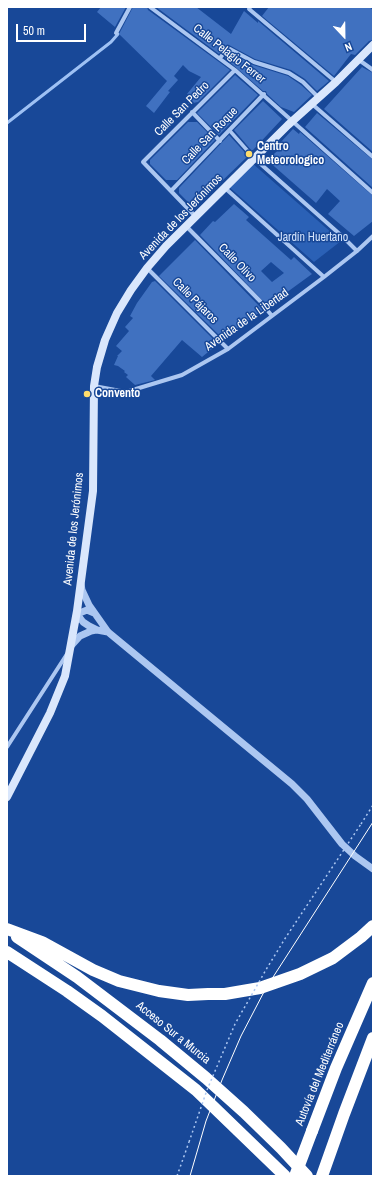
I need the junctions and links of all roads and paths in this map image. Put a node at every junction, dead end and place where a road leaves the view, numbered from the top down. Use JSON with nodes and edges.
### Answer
{"nodes":[{"id":1,"x":130,"y":7,"type":"edge"},
{"id":2,"x":150,"y":7,"type":"edge"},
{"id":3,"x":250,"y":8,"type":"edge"},
{"id":4,"x":116,"y":33,"type":"dead end"},
{"id":5,"x":373,"y":45,"type":"edge"},
{"id":6,"x":220,"y":58,"type":"junction"},
{"id":7,"x":359,"y":60,"type":"junction"},
{"id":8,"x":236,"y":70,"type":"junction"},
{"id":9,"x":373,"y":70,"type":"edge"},
{"id":10,"x":336,"y":82,"type":"junction"},
{"id":11,"x":264,"y":94,"type":"junction"},
{"id":12,"x":319,"y":98,"type":"junction"},
{"id":13,"x":312,"y":104,"type":"junction"},
{"id":14,"x":192,"y":112,"type":"junction"},
{"id":15,"x":293,"y":121,"type":"junction"},
{"id":16,"x":230,"y":131,"type":"junction"},
{"id":17,"x":220,"y":141,"type":"junction"},
{"id":18,"x":373,"y":158,"type":"edge"},
{"id":19,"x":255,"y":159,"type":"junction"},
{"id":20,"x":225,"y":188,"type":"junction"},
{"id":21,"x":171,"y":191,"type":"junction"},
{"id":22,"x":373,"y":193,"type":"edge"},
{"id":23,"x":195,"y":216,"type":"junction"},
{"id":24,"x":186,"y":226,"type":"junction"},
{"id":25,"x":373,"y":236,"type":"edge"},
{"id":26,"x":357,"y":251,"type":"junction"},
{"id":27,"x":148,"y":268,"type":"junction"},
{"id":28,"x":324,"y":277,"type":"junction"},
{"id":29,"x":272,"y":316,"type":"junction"},
{"id":30,"x":228,"y":349,"type":"junction"},
{"id":31,"x":94,"y":386,"type":"junction"},
{"id":32,"x":81,"y":583,"type":"junction"},
{"id":33,"x":94,"y":613,"type":"junction"},
{"id":34,"x":77,"y":614,"type":"junction"},
{"id":35,"x":97,"y":630,"type":"junction"},
{"id":36,"x":108,"y":632,"type":"junction"},
{"id":37,"x":71,"y":646,"type":"junction"},
{"id":38,"x":7,"y":747,"type":"edge"},
{"id":39,"x":7,"y":797,"type":"edge"},
{"id":40,"x":373,"y":805,"type":"edge"},
{"id":41,"x":373,"y":869,"type":"edge"},
{"id":42,"x":373,"y":926,"type":"edge"},
{"id":43,"x":7,"y":930,"type":"edge"},
{"id":44,"x":7,"y":952,"type":"edge"},
{"id":45,"x":373,"y":983,"type":"edge"},
{"id":46,"x":373,"y":1038,"type":"edge"},
{"id":47,"x":177,"y":1176,"type":"edge"},
{"id":48,"x":284,"y":1176,"type":"edge"},
{"id":49,"x":295,"y":1176,"type":"edge"},
{"id":50,"x":307,"y":1176,"type":"edge"},
{"id":51,"x":322,"y":1176,"type":"edge"}],
"edges":[{"from":1,"to":4,"type":"street"},
{"from":2,"to":6,"type":"street","name":"Calle Pelagio Ferrer"},
{"from":3,"to":10,"type":"street"},
{"from":5,"to":7,"type":"main road","name":"Avenida de los Jerónimos"},
{"from":6,"to":8,"type":"street","name":"Calle Pelagio Ferrer"},
{"from":6,"to":12,"type":"street"},
{"from":7,"to":9,"type":"street"},
{"from":7,"to":10,"type":"main road","name":"Avenida de los Jerónimos"},
{"from":8,"to":11,"type":"street","name":"Calle Pelagio Ferrer"},
{"from":8,"to":14,"type":"street","name":"Calle San Pedro"},
{"from":10,"to":12,"type":"main road","name":"Avenida de los Jerónimos"},
{"from":11,"to":15,"type":"street","name":"Calle Pelagio Ferrer"},
{"from":11,"to":16,"type":"street","name":"Calle San Roque"},
{"from":12,"to":13,"type":"main road","name":"Avenida de los Jerónimos"},
{"from":13,"to":15,"type":"main road","name":"Avenida de los Jerónimos"},
{"from":13,"to":18,"type":"street"},
{"from":14,"to":17,"type":"street"},
{"from":14,"to":21,"type":"street","name":"Calle San Pedro"},
{"from":15,"to":19,"type":"main road","name":"Avenida de los Jerónimos"},
{"from":15,"to":22,"type":"street","name":"Calle Pelagio Ferrer"},
{"from":16,"to":17,"type":"street","name":"Calle San Roque"},
{"from":16,"to":19,"type":"street"},
{"from":17,"to":21,"type":"street","name":"Calle San Roque"},
{"from":19,"to":20,"type":"main road","name":"Avenida de los Jerónimos"},
{"from":19,"to":26,"type":"street"},
{"from":20,"to":23,"type":"main road","name":"Avenida de los Jerónimos"},
{"from":20,"to":28,"type":"street"},
{"from":21,"to":23,"type":"street"},
{"from":23,"to":24,"type":"main road","name":"Avenida de los Jerónimos"},
{"from":24,"to":27,"type":"main road","name":"Avenida de los Jerónimos"},
{"from":24,"to":29,"type":"street","name":"Calle Olivo"},
{"from":25,"to":26,"type":"street","name":"Avenida de la Libertad"},
{"from":26,"to":28,"type":"street","name":"Avenida de la Libertad"},
{"from":27,"to":30,"type":"street","name":"Calle Pájaros"},
{"from":27,"to":31,"type":"main road","name":"Avenida de los Jerónimos"},
{"from":28,"to":29,"type":"street","name":"Avenida de la Libertad"},
{"from":29,"to":30,"type":"street","name":"Avenida de la Libertad"},
{"from":30,"to":31,"type":"street","name":"Avenida de la Libertad"},
{"from":31,"to":32,"type":"main road","name":"Avenida de los Jerónimos"},
{"from":32,"to":33,"type":"street"},
{"from":32,"to":34,"type":"main road","name":"Avenida de los Jerónimos"},
{"from":33,"to":34,"type":"street"},
{"from":33,"to":36,"type":"street"},
{"from":34,"to":35,"type":"street"},
{"from":34,"to":37,"type":"main road","name":"Avenida de los Jerónimos"},
{"from":35,"to":36,"type":"street"},
{"from":35,"to":37,"type":"street"},
{"from":36,"to":41,"type":"street"},
{"from":37,"to":38,"type":"street"},
{"from":37,"to":39,"type":"main road","name":"Avenida de los Jerónimos"},
{"from":40,"to":47,"type":"path","bridge":true},
{"from":42,"to":43,"type":"highway"},
{"from":43,"to":50,"type":"highway","name":"Acceso Sur a Murcia"},
{"from":44,"to":48,"type":"highway"},
{"from":45,"to":49,"type":"highway","name":"Autovía del Mediterráneo","bridge":true},
{"from":46,"to":51,"type":"highway"}]}
